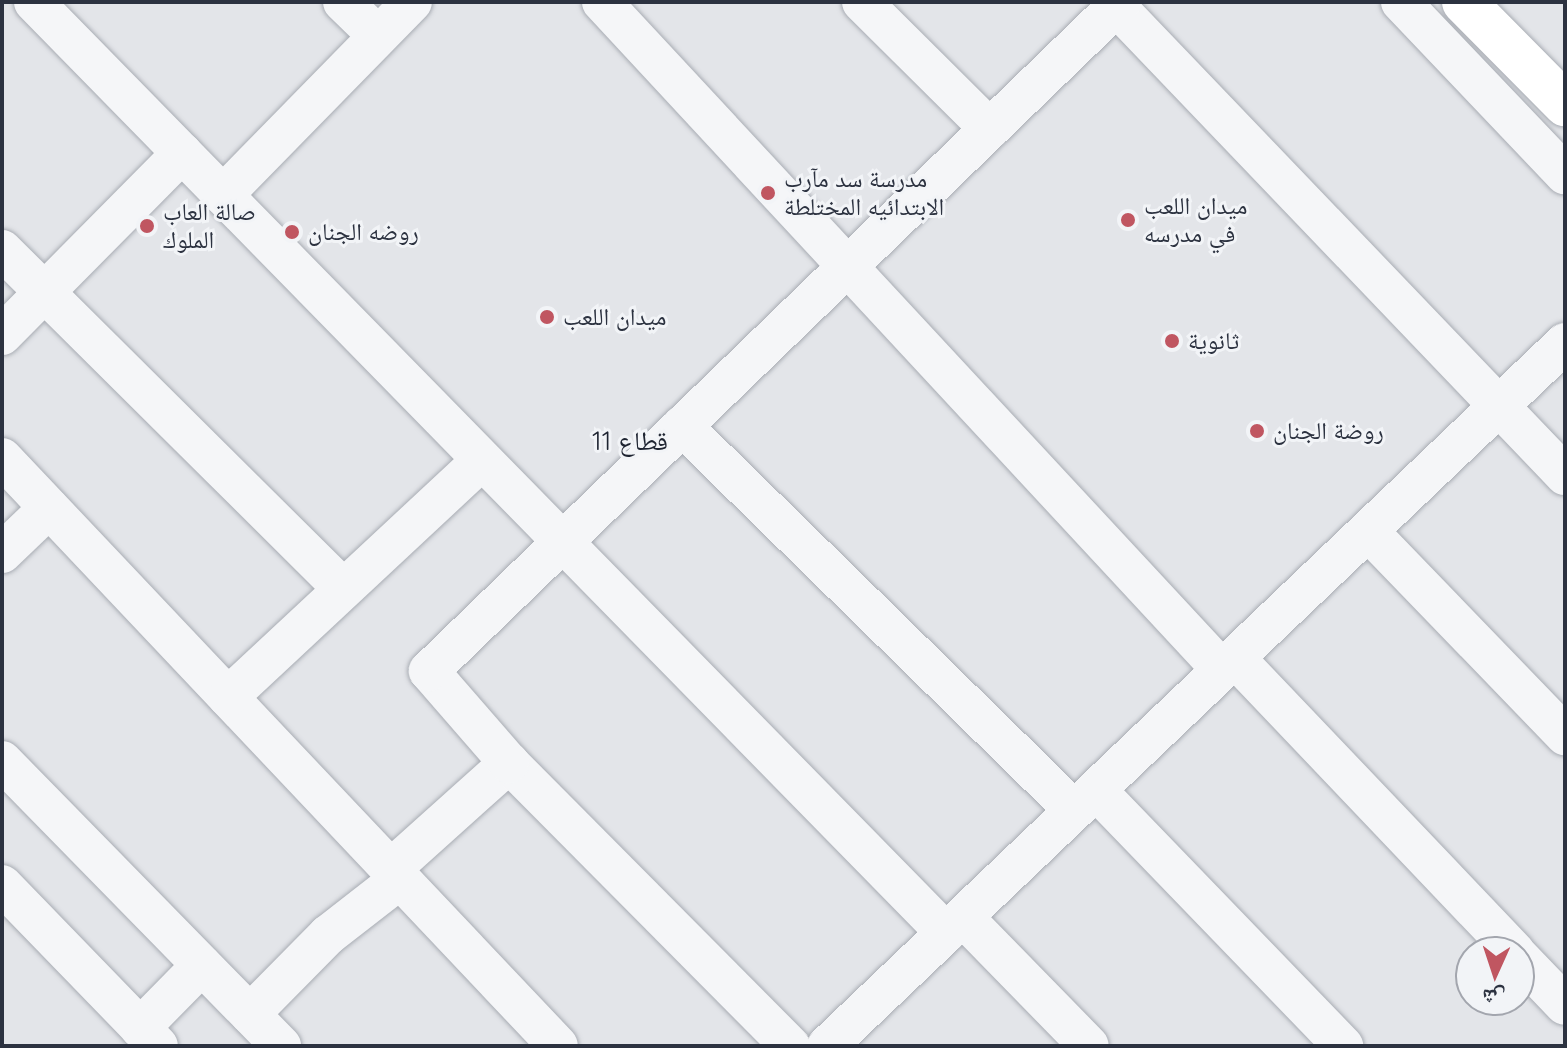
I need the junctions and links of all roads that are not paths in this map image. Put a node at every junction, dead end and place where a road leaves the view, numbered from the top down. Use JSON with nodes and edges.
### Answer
{"nodes":[{"id":1,"x":34,"y":2,"type":"edge"},
{"id":2,"x":343,"y":2,"type":"edge"},
{"id":3,"x":412,"y":2,"type":"edge"},
{"id":4,"x":602,"y":2,"type":"edge"},
{"id":5,"x":862,"y":2,"type":"edge"},
{"id":6,"x":1401,"y":2,"type":"edge"},
{"id":7,"x":1464,"y":2,"type":"edge"},
{"id":8,"x":1116,"y":4,"type":"edge"},
{"id":9,"x":377,"y":35,"type":"junction"},
{"id":10,"x":1565,"y":104,"type":"edge"},
{"id":11,"x":990,"y":129,"type":"junction"},
{"id":12,"x":182,"y":153,"type":"junction"},
{"id":13,"x":1565,"y":174,"type":"edge"},
{"id":14,"x":223,"y":195,"type":"junction"},
{"id":15,"x":2,"y":250,"type":"edge"},
{"id":16,"x":849,"y":265,"type":"junction"},
{"id":17,"x":44,"y":295,"type":"junction"},
{"id":18,"x":2,"y":335,"type":"edge"},
{"id":19,"x":1565,"y":343,"type":"edge"},
{"id":20,"x":1500,"y":405,"type":"junction"},
{"id":21,"x":682,"y":426,"type":"junction"},
{"id":22,"x":2,"y":458,"type":"edge"},
{"id":23,"x":482,"y":460,"type":"junction"},
{"id":24,"x":1565,"y":475,"type":"edge"},
{"id":25,"x":49,"y":508,"type":"junction"},
{"id":26,"x":1368,"y":531,"type":"junction"},
{"id":27,"x":563,"y":542,"type":"junction"},
{"id":28,"x":2,"y":553,"type":"edge"},
{"id":29,"x":341,"y":587,"type":"junction"},
{"id":30,"x":1228,"y":664,"type":"junction"},
{"id":31,"x":228,"y":697,"type":"junction"},
{"id":32,"x":1565,"y":735,"type":"edge"},
{"id":33,"x":2,"y":761,"type":"edge"},
{"id":34,"x":509,"y":763,"type":"junction"},
{"id":35,"x":1085,"y":800,"type":"junction"},
{"id":36,"x":395,"y":874,"type":"junction"},
{"id":37,"x":2,"y":885,"type":"edge"},
{"id":38,"x":954,"y":925,"type":"junction"},
{"id":39,"x":1499,"y":936,"type":"edge"},
{"id":40,"x":202,"y":965,"type":"junction"},
{"id":41,"x":1535,"y":974,"type":"edge"},
{"id":42,"x":1565,"y":1005,"type":"edge"},
{"id":43,"x":250,"y":1014,"type":"junction"},
{"id":44,"x":149,"y":1037,"type":"edge"},
{"id":45,"x":831,"y":1045,"type":"edge"},
{"id":46,"x":281,"y":1046,"type":"edge"},
{"id":47,"x":558,"y":1046,"type":"edge"},
{"id":48,"x":790,"y":1046,"type":"edge"},
{"id":49,"x":1089,"y":1046,"type":"edge"},
{"id":50,"x":1343,"y":1046,"type":"edge"}],
"edges":[{"from":1,"to":12,"type":"street"},
{"from":2,"to":9,"type":"street"},
{"from":3,"to":9,"type":"street"},
{"from":4,"to":16,"type":"street"},
{"from":5,"to":11,"type":"street"},
{"from":6,"to":13,"type":"street"},
{"from":7,"to":10,"type":"main road"},
{"from":8,"to":11,"type":"street"},
{"from":8,"to":20,"type":"street"},
{"from":9,"to":14,"type":"street"},
{"from":11,"to":16,"type":"street"},
{"from":12,"to":14,"type":"street"},
{"from":12,"to":17,"type":"street"},
{"from":14,"to":23,"type":"street"},
{"from":15,"to":17,"type":"street"},
{"from":16,"to":21,"type":"street"},
{"from":16,"to":30,"type":"street"},
{"from":17,"to":18,"type":"street"},
{"from":17,"to":29,"type":"street"},
{"from":19,"to":20,"type":"street"},
{"from":20,"to":24,"type":"street"},
{"from":20,"to":26,"type":"street"},
{"from":21,"to":27,"type":"street"},
{"from":21,"to":35,"type":"street"},
{"from":22,"to":25,"type":"street"},
{"from":23,"to":27,"type":"street"},
{"from":23,"to":29,"type":"street"},
{"from":25,"to":28,"type":"street"},
{"from":25,"to":31,"type":"street"},
{"from":26,"to":30,"type":"street"},
{"from":26,"to":32,"type":"street"},
{"from":27,"to":34,"type":"street"},
{"from":27,"to":38,"type":"street"},
{"from":29,"to":31,"type":"street"},
{"from":30,"to":35,"type":"street"},
{"from":30,"to":39,"type":"street"},
{"from":31,"to":36,"type":"street"},
{"from":33,"to":40,"type":"street"},
{"from":34,"to":36,"type":"street"},
{"from":34,"to":48,"type":"street"},
{"from":35,"to":38,"type":"street"},
{"from":35,"to":50,"type":"street"},
{"from":36,"to":43,"type":"street"},
{"from":36,"to":47,"type":"street"},
{"from":37,"to":44,"type":"street"},
{"from":38,"to":45,"type":"street"},
{"from":38,"to":49,"type":"street"},
{"from":40,"to":43,"type":"street"},
{"from":40,"to":44,"type":"street"},
{"from":41,"to":42,"type":"street"},
{"from":43,"to":46,"type":"street"}]}
